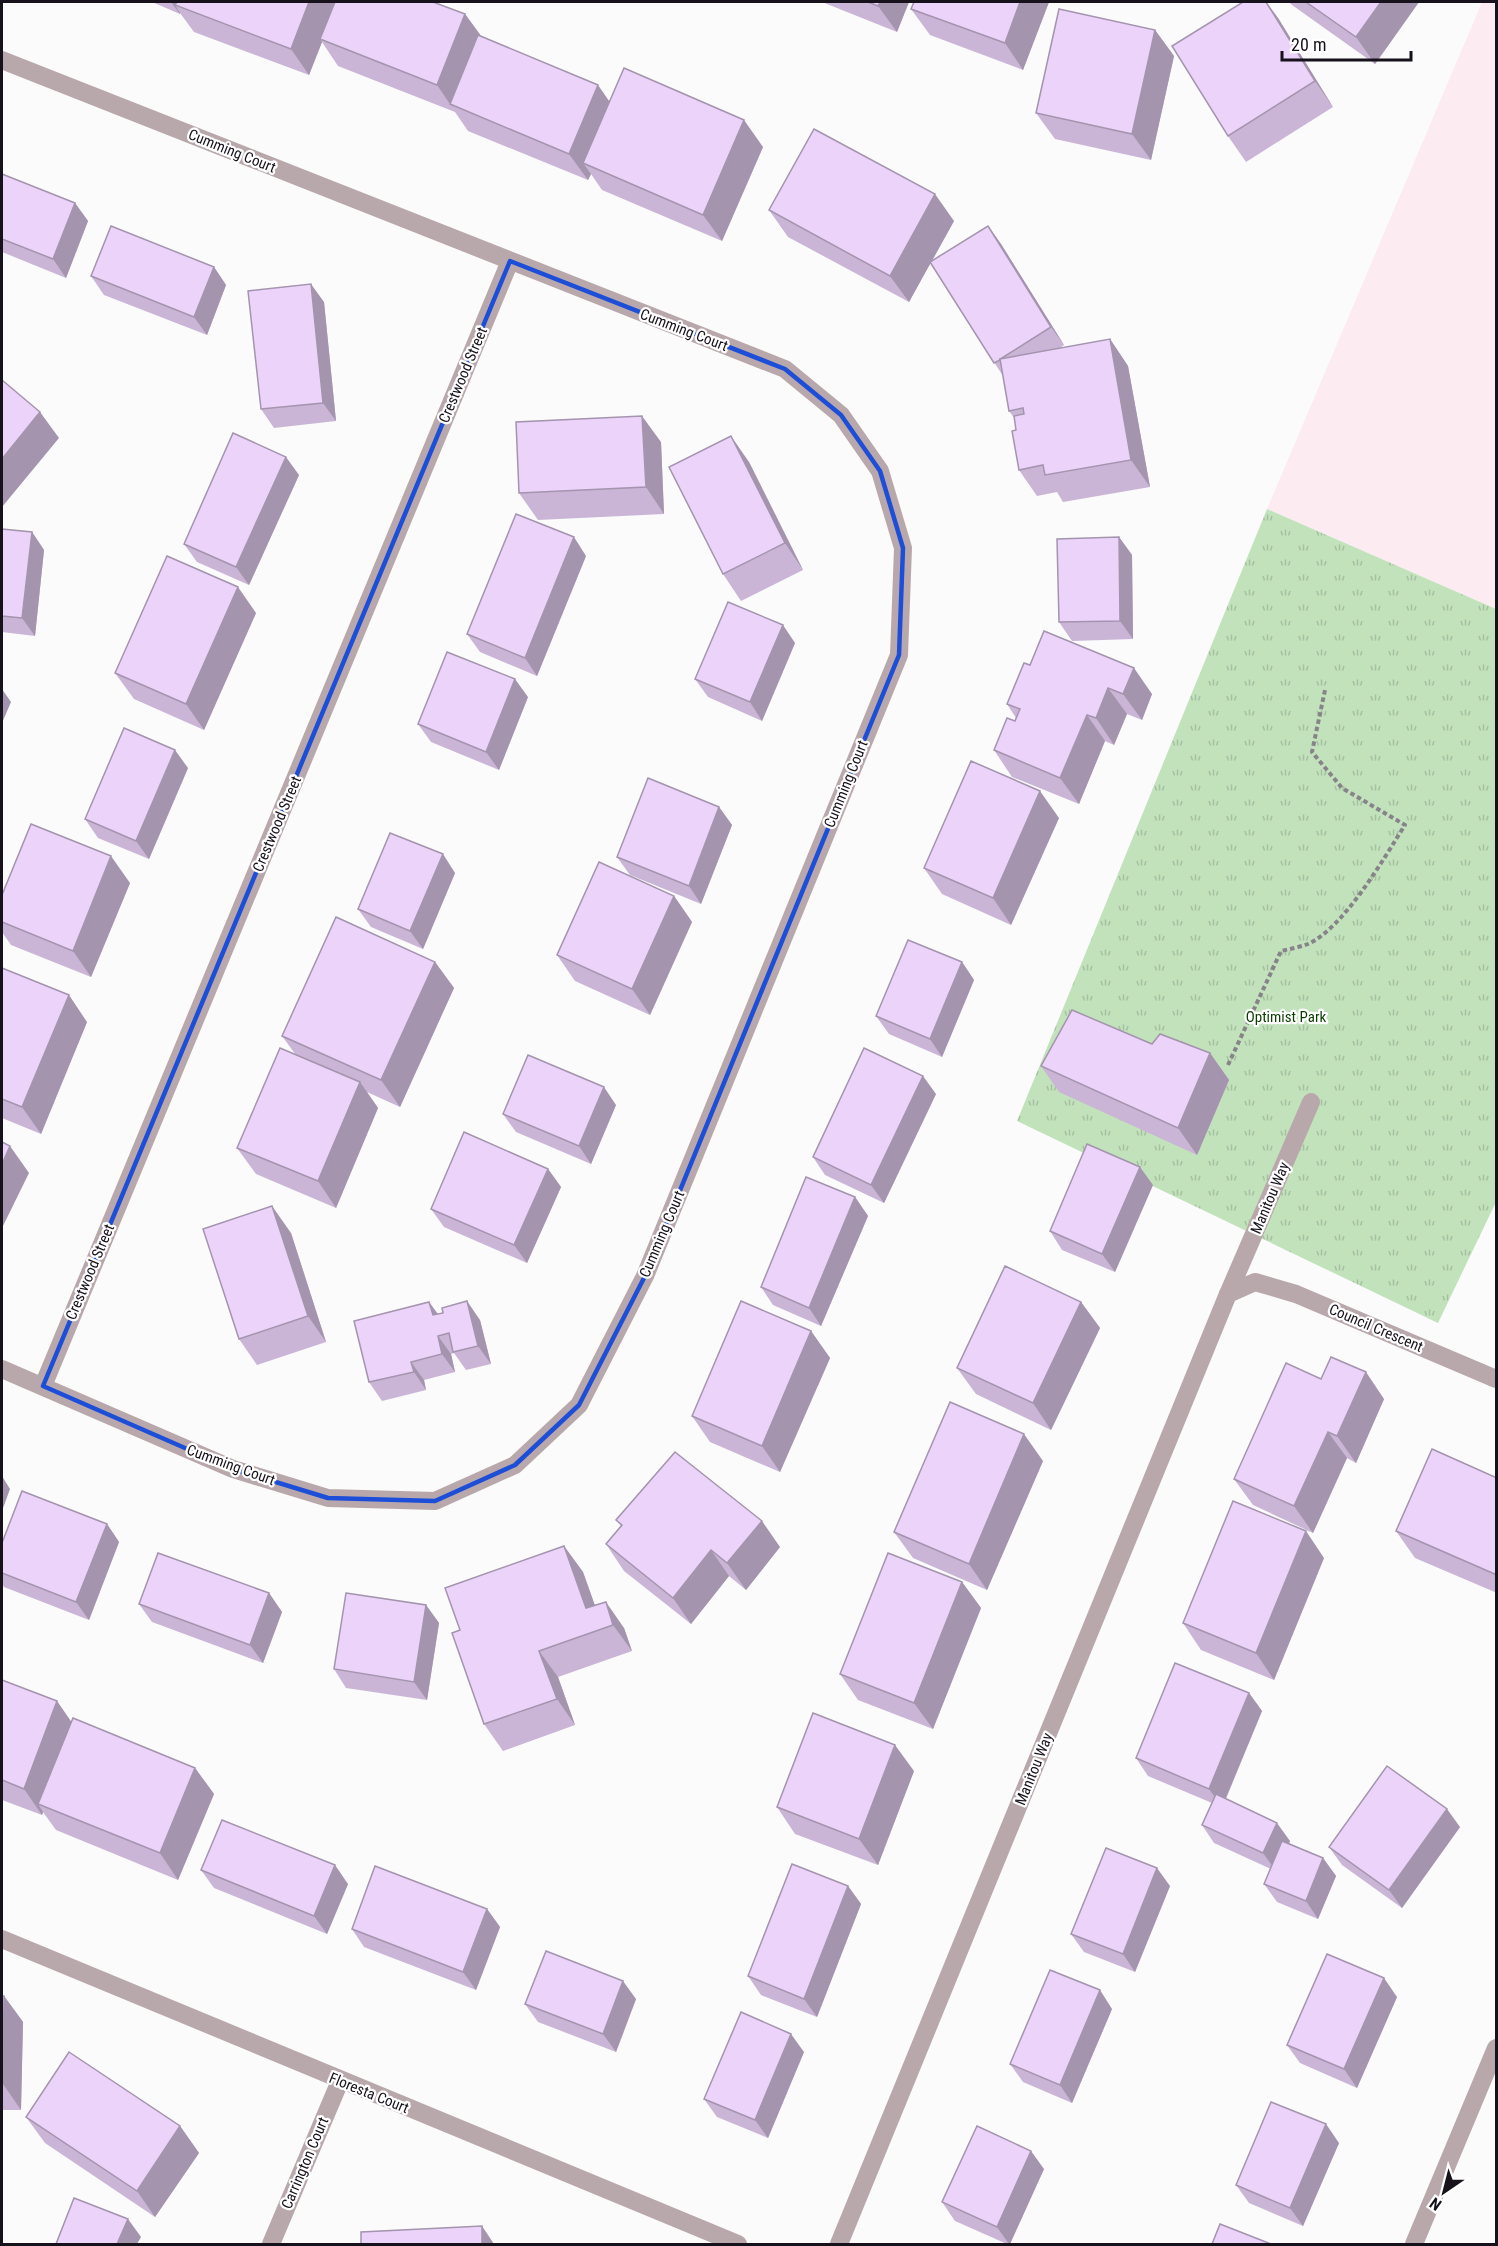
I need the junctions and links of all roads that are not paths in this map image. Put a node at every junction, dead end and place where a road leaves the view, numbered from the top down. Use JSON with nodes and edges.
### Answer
{"nodes":[{"id":1,"x":2,"y":60,"type":"edge"},
{"id":2,"x":510,"y":261,"type":"junction"},
{"id":3,"x":1311,"y":1102,"type":"dead end"},
{"id":4,"x":1228,"y":1294,"type":"junction"},
{"id":5,"x":2,"y":1369,"type":"edge"},
{"id":6,"x":1497,"y":1379,"type":"edge"},
{"id":7,"x":43,"y":1386,"type":"junction"},
{"id":8,"x":2,"y":1940,"type":"edge"},
{"id":9,"x":1497,"y":2048,"type":"edge"},
{"id":10,"x":340,"y":2081,"type":"junction"},
{"id":11,"x":271,"y":2244,"type":"edge"},
{"id":12,"x":738,"y":2244,"type":"edge"},
{"id":13,"x":839,"y":2244,"type":"edge"},
{"id":14,"x":1414,"y":2244,"type":"edge"}],
"edges":[{"from":1,"to":2,"type":"street","name":"Cumming Court"},
{"from":2,"to":7,"type":"street","name":"Crestwood Street"},
{"from":2,"to":7,"type":"street","name":"Cumming Court"},
{"from":3,"to":4,"type":"street","name":"Manitou Way"},
{"from":4,"to":6,"type":"street","name":"Council Crescent"},
{"from":4,"to":13,"type":"street","name":"Manitou Way"},
{"from":5,"to":7,"type":"street","name":"Cumming Court"},
{"from":8,"to":10,"type":"street","name":"Floresta Court"},
{"from":9,"to":14,"type":"street"},
{"from":10,"to":11,"type":"street","name":"Carrington Court"},
{"from":10,"to":12,"type":"street","name":"Floresta Court"}]}
